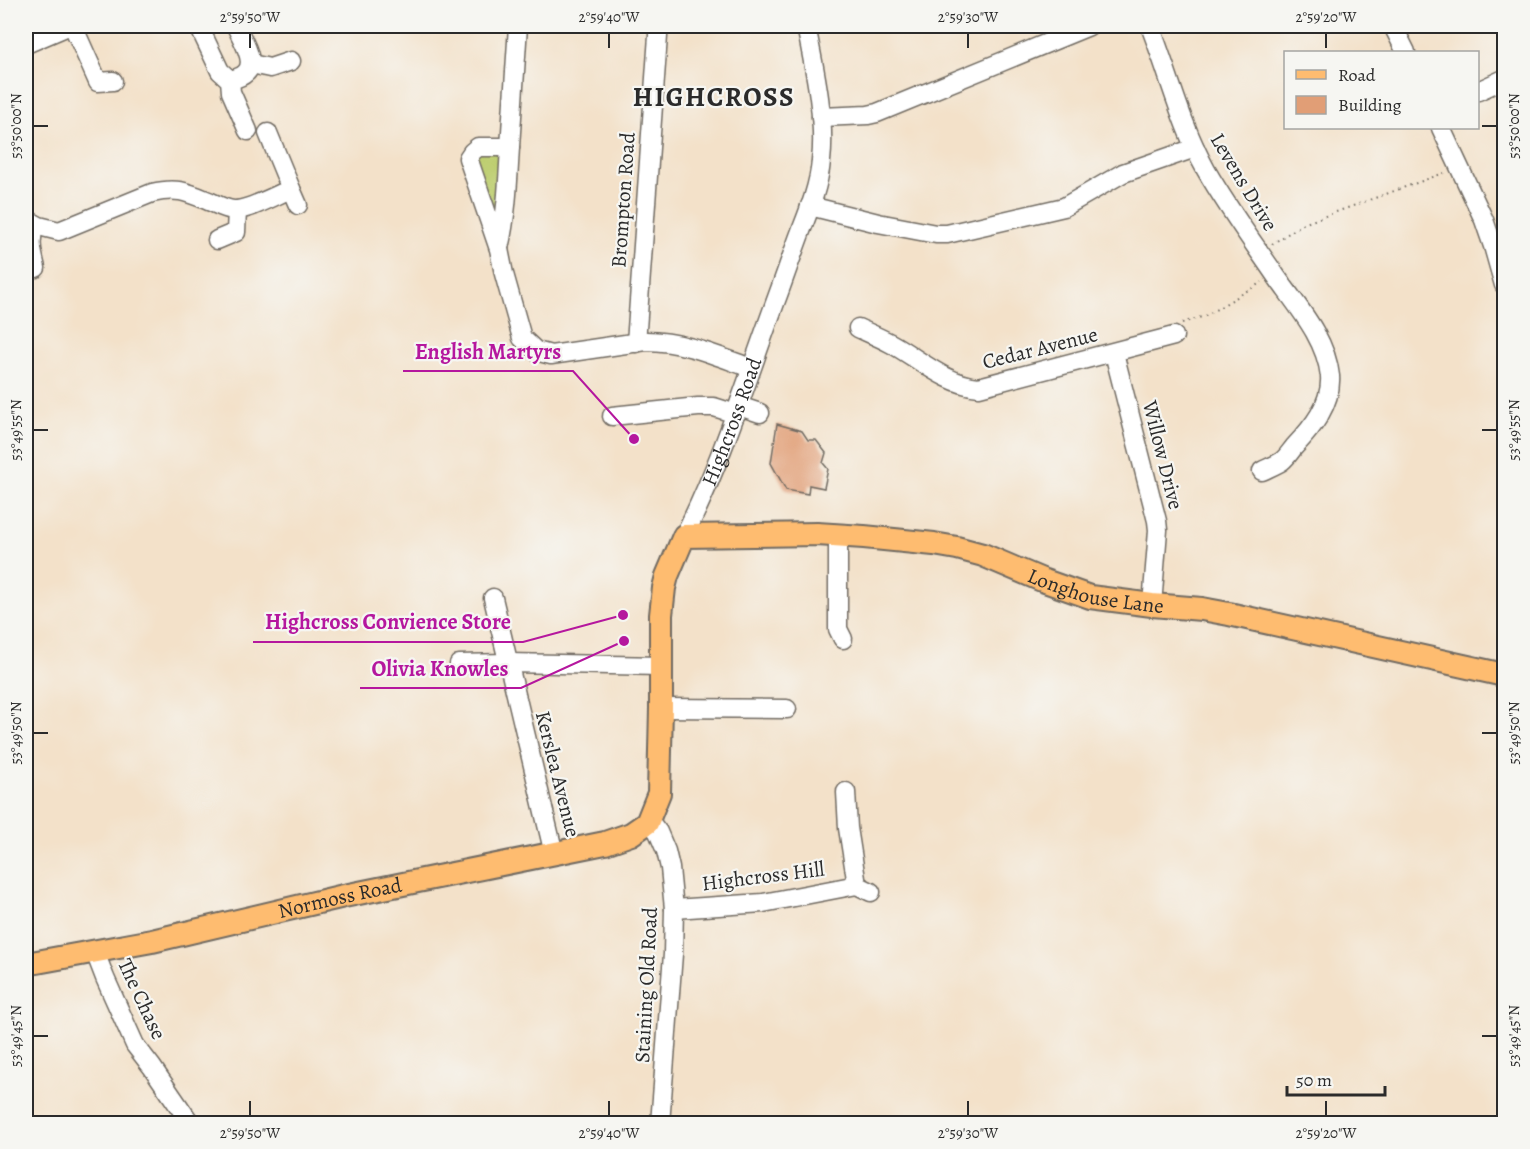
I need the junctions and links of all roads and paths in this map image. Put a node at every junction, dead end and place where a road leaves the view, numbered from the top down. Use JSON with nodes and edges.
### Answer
{"nodes":[{"id":1,"x":68,"y":26,"type":"edge"},
{"id":2,"x":74,"y":26,"type":"edge"},
{"id":3,"x":236,"y":26,"type":"edge"},
{"id":4,"x":518,"y":26,"type":"edge"},
{"id":5,"x":658,"y":26,"type":"edge"},
{"id":6,"x":806,"y":26,"type":"edge"},
{"id":7,"x":1089,"y":26,"type":"edge"},
{"id":8,"x":1150,"y":26,"type":"edge"},
{"id":9,"x":1393,"y":26,"type":"edge"},
{"id":10,"x":202,"y":33,"type":"dead end"},
{"id":11,"x":26,"y":44,"type":"edge"},
{"id":12,"x":1406,"y":51,"type":"edge"},
{"id":13,"x":291,"y":61,"type":"dead end"},
{"id":14,"x":251,"y":64,"type":"junction"},
{"id":15,"x":1504,"y":79,"type":"edge"},
{"id":16,"x":230,"y":80,"type":"junction"},
{"id":17,"x":99,"y":85,"type":"dead end"},
{"id":18,"x":1479,"y":91,"type":"edge"},
{"id":19,"x":821,"y":117,"type":"junction"},
{"id":20,"x":1441,"y":129,"type":"edge"},
{"id":21,"x":248,"y":131,"type":"dead end"},
{"id":22,"x":268,"y":133,"type":"dead end"},
{"id":23,"x":510,"y":147,"type":"junction"},
{"id":24,"x":1195,"y":148,"type":"junction"},
{"id":25,"x":1460,"y":167,"type":"junction"},
{"id":26,"x":810,"y":206,"type":"junction"},
{"id":27,"x":237,"y":210,"type":"junction"},
{"id":28,"x":30,"y":222,"type":"edge"},
{"id":29,"x":217,"y":240,"type":"dead end"},
{"id":30,"x":499,"y":249,"type":"junction"},
{"id":31,"x":1260,"y":252,"type":"junction"},
{"id":32,"x":36,"y":268,"type":"dead end"},
{"id":33,"x":1275,"y":275,"type":"junction"},
{"id":34,"x":1504,"y":285,"type":"edge"},
{"id":35,"x":858,"y":328,"type":"dead end"},
{"id":36,"x":1174,"y":336,"type":"joint"},
{"id":37,"x":636,"y":343,"type":"junction"},
{"id":38,"x":1114,"y":353,"type":"junction"},
{"id":39,"x":751,"y":368,"type":"junction"},
{"id":40,"x":738,"y":410,"type":"junction"},
{"id":41,"x":760,"y":413,"type":"dead end"},
{"id":42,"x":612,"y":416,"type":"dead end"},
{"id":43,"x":1262,"y":471,"type":"dead end"},
{"id":44,"x":825,"y":529,"type":"junction"},
{"id":45,"x":684,"y":536,"type":"junction"},
{"id":46,"x":493,"y":598,"type":"dead end"},
{"id":47,"x":1152,"y":606,"type":"junction"},
{"id":48,"x":843,"y":639,"type":"dead end"},
{"id":49,"x":508,"y":663,"type":"junction"},
{"id":50,"x":459,"y":664,"type":"dead end"},
{"id":51,"x":662,"y":666,"type":"junction"},
{"id":52,"x":1504,"y":675,"type":"edge"},
{"id":53,"x":661,"y":708,"type":"junction"},
{"id":54,"x":787,"y":710,"type":"dead end"},
{"id":55,"x":846,"y":792,"type":"dead end"},
{"id":56,"x":648,"y":819,"type":"junction"},
{"id":57,"x":554,"y":854,"type":"junction"},
{"id":58,"x":674,"y":909,"type":"junction"},
{"id":59,"x":95,"y":952,"type":"junction"},
{"id":60,"x":26,"y":964,"type":"edge"},
{"id":61,"x":191,"y":1124,"type":"edge"},
{"id":62,"x":660,"y":1124,"type":"edge"}],
"edges":[{"from":1,"to":11,"type":"street"},
{"from":2,"to":17,"type":"street"},
{"from":3,"to":14,"type":"street"},
{"from":4,"to":23,"type":"street"},
{"from":5,"to":37,"type":"street","name":"Brompton Road"},
{"from":6,"to":19,"type":"street","name":"Highcross Road"},
{"from":7,"to":19,"type":"street"},
{"from":8,"to":24,"type":"street","name":"Levens Drive"},
{"from":9,"to":12,"type":"street"},
{"from":10,"to":16,"type":"street"},
{"from":13,"to":14,"type":"street"},
{"from":14,"to":16,"type":"street"},
{"from":15,"to":18,"type":"street"},
{"from":16,"to":21,"type":"street"},
{"from":19,"to":26,"type":"street","name":"Highcross Road"},
{"from":20,"to":25,"type":"street"},
{"from":22,"to":27,"type":"street"},
{"from":23,"to":30,"type":"street"},
{"from":23,"to":30,"type":"street"},
{"from":24,"to":26,"type":"street"},
{"from":24,"to":31,"type":"street","name":"Levens Drive"},
{"from":25,"to":31,"type":"path"},
{"from":25,"to":34,"type":"street"},
{"from":26,"to":39,"type":"street","name":"Highcross Road"},
{"from":27,"to":28,"type":"street"},
{"from":27,"to":29,"type":"street"},
{"from":28,"to":32,"type":"street"},
{"from":30,"to":37,"type":"street"},
{"from":31,"to":33,"type":"street","name":"Levens Drive"},
{"from":33,"to":36,"type":"path"},
{"from":33,"to":43,"type":"street","name":"Levens Drive"},
{"from":35,"to":38,"type":"street","name":"Cedar Avenue"},
{"from":36,"to":38,"type":"street","name":"Cedar Avenue"},
{"from":37,"to":39,"type":"street"},
{"from":38,"to":47,"type":"street","name":"Willow Drive"},
{"from":39,"to":40,"type":"street","name":"Highcross Road"},
{"from":40,"to":41,"type":"street"},
{"from":40,"to":42,"type":"street"},
{"from":40,"to":45,"type":"street","name":"Highcross Road"},
{"from":44,"to":45,"type":"main road","name":"Longhouse Lane"},
{"from":44,"to":47,"type":"main road","name":"Longhouse Lane"},
{"from":44,"to":48,"type":"street"},
{"from":45,"to":51,"type":"main road","name":"Highcross Road"},
{"from":46,"to":49,"type":"street","name":"Kerslea Avenue"},
{"from":47,"to":52,"type":"main road","name":"Longhouse Lane"},
{"from":49,"to":50,"type":"street"},
{"from":49,"to":51,"type":"street"},
{"from":49,"to":57,"type":"street","name":"Kerslea Avenue"},
{"from":51,"to":53,"type":"main road","name":"Highcross Road"},
{"from":53,"to":54,"type":"street"},
{"from":53,"to":56,"type":"main road","name":"Highcross Road"},
{"from":55,"to":58,"type":"street","name":"Highcross Hill"},
{"from":56,"to":57,"type":"main road","name":"Normoss Road"},
{"from":56,"to":58,"type":"street","name":"Staining Old Road"},
{"from":57,"to":59,"type":"main road","name":"Normoss Road"},
{"from":58,"to":62,"type":"street","name":"Staining Old Road"},
{"from":59,"to":60,"type":"main road","name":"Normoss Road"},
{"from":59,"to":61,"type":"street","name":"The Chase"}]}
